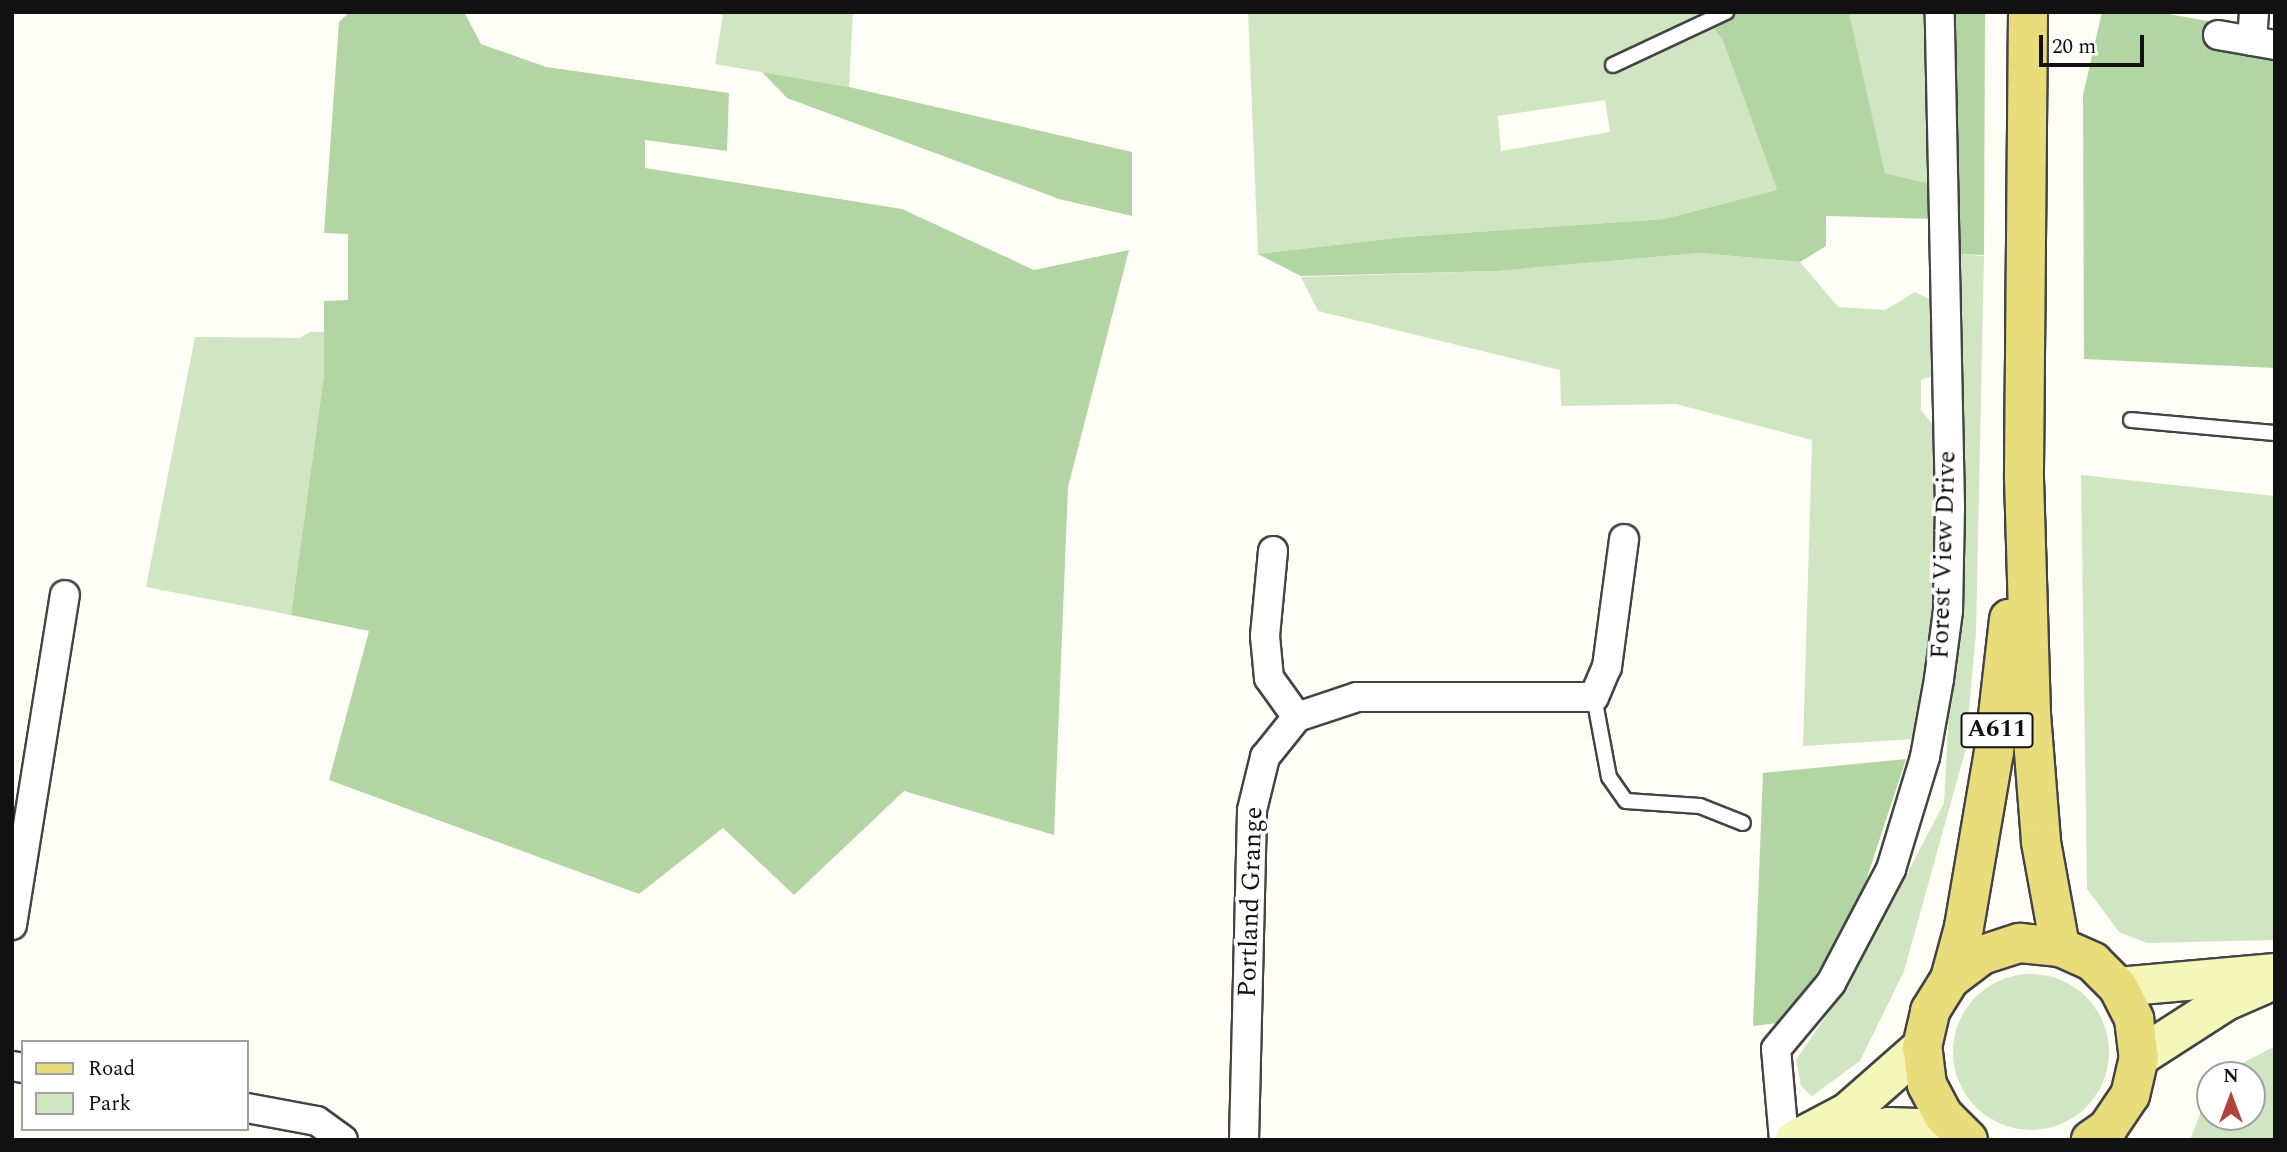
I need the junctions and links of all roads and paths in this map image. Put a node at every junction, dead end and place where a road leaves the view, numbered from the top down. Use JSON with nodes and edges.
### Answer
{"nodes":[{"id":1,"x":1726,"y":12,"type":"edge"},
{"id":2,"x":1940,"y":12,"type":"edge"},
{"id":3,"x":2028,"y":12,"type":"edge"},
{"id":4,"x":2255,"y":12,"type":"edge"},
{"id":5,"x":2218,"y":35,"type":"dead end"},
{"id":6,"x":2263,"y":43,"type":"edge"},
{"id":7,"x":1613,"y":65,"type":"dead end"},
{"id":8,"x":2131,"y":420,"type":"dead end"},
{"id":9,"x":2275,"y":433,"type":"edge"},
{"id":10,"x":2024,"y":478,"type":"junction"},
{"id":11,"x":1624,"y":539,"type":"dead end"},
{"id":12,"x":1273,"y":551,"type":"dead end"},
{"id":13,"x":65,"y":595,"type":"dead end"},
{"id":14,"x":1594,"y":697,"type":"junction"},
{"id":15,"x":1297,"y":717,"type":"junction"},
{"id":16,"x":1742,"y":823,"type":"dead end"},
{"id":17,"x":12,"y":925,"type":"edge"},
{"id":18,"x":2060,"y":947,"type":"junction"},
{"id":19,"x":2275,"y":973,"type":"edge"},
{"id":20,"x":1950,"y":979,"type":"junction"},
{"id":21,"x":2275,"y":979,"type":"edge"},
{"id":22,"x":2118,"y":987,"type":"junction"},
{"id":23,"x":1922,"y":1047,"type":"junction"},
{"id":24,"x":2139,"y":1057,"type":"junction"},
{"id":25,"x":248,"y":1108,"type":"edge"},
{"id":26,"x":2102,"y":1136,"type":"edge"},
{"id":27,"x":344,"y":1140,"type":"edge"},
{"id":28,"x":1244,"y":1140,"type":"edge"},
{"id":29,"x":1784,"y":1140,"type":"edge"},
{"id":30,"x":1795,"y":1140,"type":"edge"},
{"id":31,"x":1815,"y":1140,"type":"edge"},
{"id":32,"x":1968,"y":1140,"type":"edge"}],
"edges":[{"from":1,"to":7,"type":"lane"},
{"from":2,"to":29,"type":"street","name":"Forest View Drive"},
{"from":3,"to":10,"type":"main road","number":"A611"},
{"from":4,"to":6,"type":"street"},
{"from":5,"to":6,"type":"street"},
{"from":8,"to":9,"type":"lane"},
{"from":10,"to":18,"type":"main road","number":"A611"},
{"from":10,"to":20,"type":"main road","number":"A611"},
{"from":11,"to":14,"type":"street"},
{"from":12,"to":15,"type":"street"},
{"from":13,"to":17,"type":"street"},
{"from":14,"to":15,"type":"street"},
{"from":14,"to":16,"type":"lane"},
{"from":15,"to":28,"type":"street","name":"Portland Grange"},
{"from":18,"to":20,"type":"main road","number":"A611"},
{"from":18,"to":22,"type":"main road","number":"A611"},
{"from":19,"to":22,"type":"street"},
{"from":20,"to":23,"type":"main road","number":"A611"},
{"from":21,"to":24,"type":"street"},
{"from":22,"to":24,"type":"main road","number":"A611"},
{"from":23,"to":30,"type":"street"},
{"from":23,"to":32,"type":"main road","number":"A611"},
{"from":24,"to":26,"type":"main road","number":"A611"},
{"from":25,"to":27,"type":"street"},
{"from":31,"to":32,"type":"street"}]}
